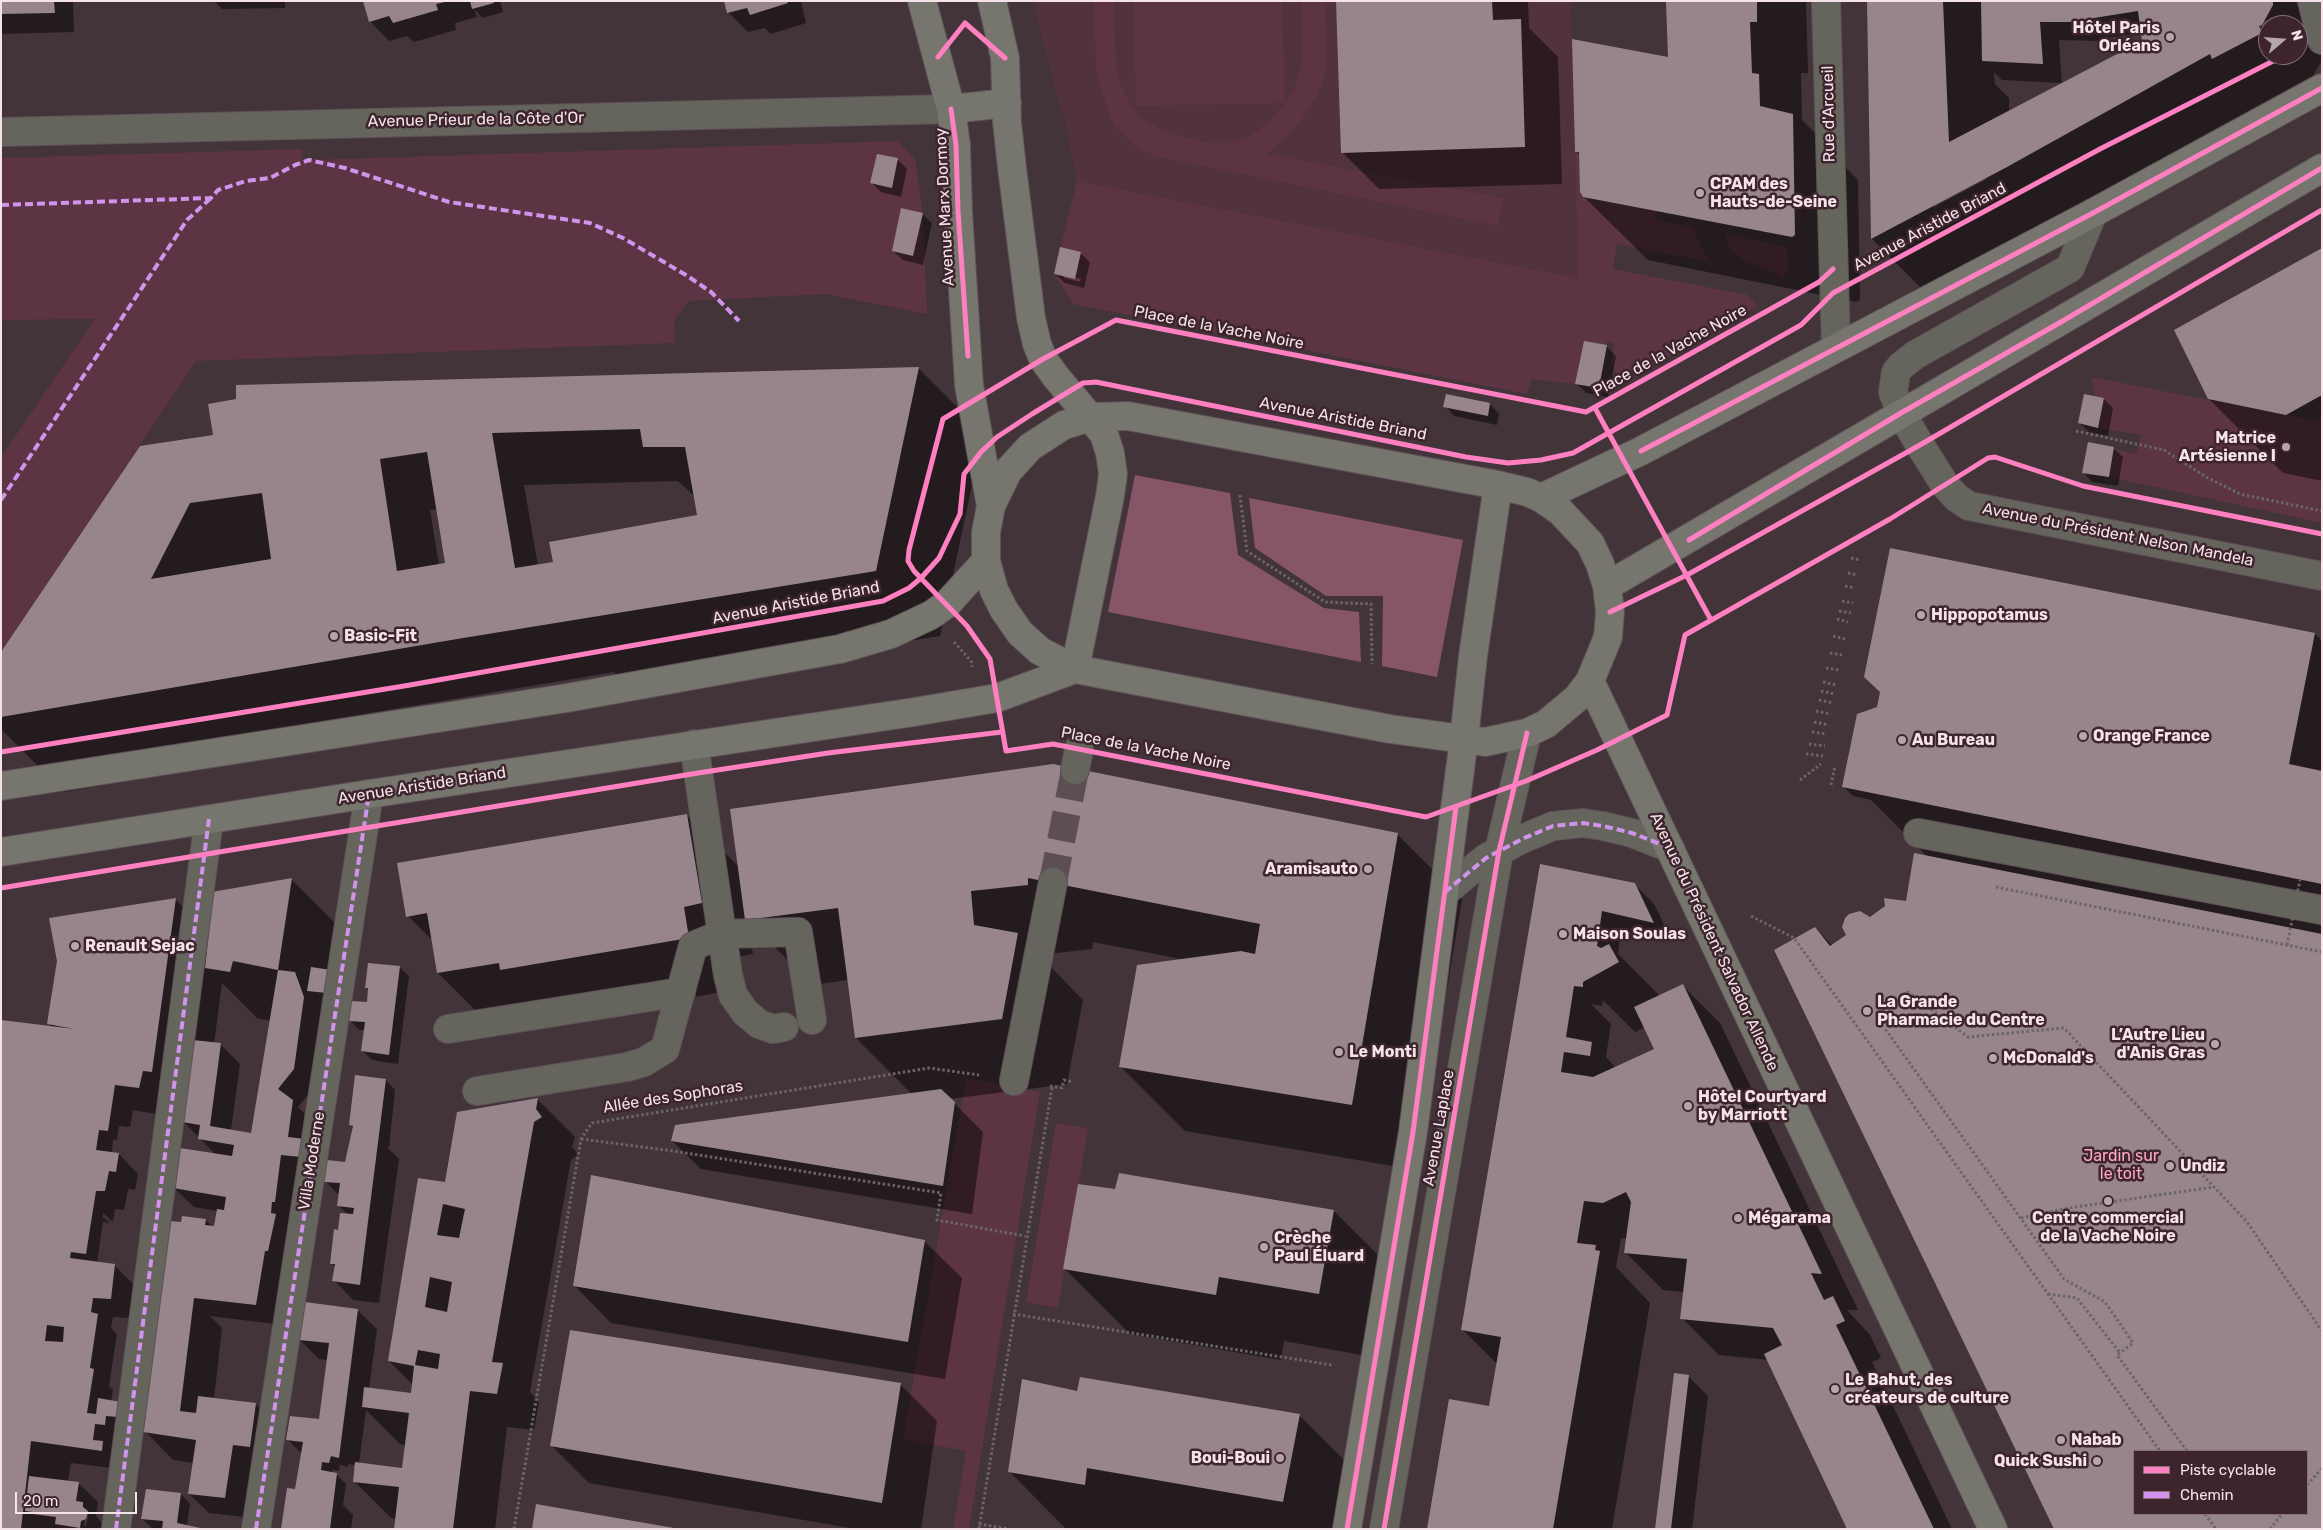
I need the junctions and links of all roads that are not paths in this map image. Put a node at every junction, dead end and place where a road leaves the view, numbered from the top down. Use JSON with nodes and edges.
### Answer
{"nodes":[{"id":1,"x":922,"y":1,"type":"edge"},
{"id":2,"x":992,"y":1,"type":"edge"},
{"id":3,"x":1826,"y":1,"type":"edge"},
{"id":4,"x":2312,"y":1,"type":"edge"},
{"id":5,"x":2322,"y":40,"type":"edge"},
{"id":6,"x":2322,"y":88,"type":"edge"},
{"id":7,"x":1007,"y":103,"type":"junction"},
{"id":8,"x":952,"y":109,"type":"junction"},
{"id":9,"x":1,"y":132,"type":"edge"},
{"id":10,"x":2322,"y":168,"type":"edge"},
{"id":11,"x":2093,"y":213,"type":"junction"},
{"id":12,"x":1836,"y":347,"type":"junction"},
{"id":13,"x":1901,"y":413,"type":"junction"},
{"id":14,"x":1092,"y":417,"type":"junction"},
{"id":15,"x":1498,"y":485,"type":"junction"},
{"id":16,"x":1541,"y":498,"type":"junction"},
{"id":17,"x":991,"y":506,"type":"junction"},
{"id":18,"x":986,"y":561,"type":"junction"},
{"id":19,"x":2322,"y":576,"type":"edge"},
{"id":20,"x":1607,"y":586,"type":"junction"},
{"id":21,"x":1076,"y":669,"type":"junction"},
{"id":22,"x":1590,"y":681,"type":"junction"},
{"id":23,"x":1527,"y":733,"type":"junction"},
{"id":24,"x":1464,"y":739,"type":"junction"},
{"id":25,"x":694,"y":744,"type":"junction"},
{"id":26,"x":1,"y":786,"type":"edge"},
{"id":27,"x":369,"y":794,"type":"junction"},
{"id":28,"x":209,"y":819,"type":"junction"},
{"id":29,"x":1918,"y":833,"type":"dead end"},
{"id":30,"x":1670,"y":848,"type":"junction"},
{"id":31,"x":1499,"y":851,"type":"junction"},
{"id":32,"x":1,"y":852,"type":"edge"},
{"id":33,"x":1052,"y":882,"type":"tunnel mouth"},
{"id":34,"x":1445,"y":892,"type":"junction"},
{"id":35,"x":2322,"y":910,"type":"edge"},
{"id":36,"x":722,"y":934,"type":"junction"},
{"id":37,"x":681,"y":992,"type":"junction"},
{"id":38,"x":812,"y":1020,"type":"dead end"},
{"id":39,"x":784,"y":1027,"type":"dead end"},
{"id":40,"x":448,"y":1029,"type":"dead end"},
{"id":41,"x":1014,"y":1081,"type":"road end"},
{"id":42,"x":477,"y":1091,"type":"dead end"},
{"id":43,"x":116,"y":1529,"type":"edge"},
{"id":44,"x":256,"y":1529,"type":"edge"},
{"id":45,"x":1347,"y":1529,"type":"edge"},
{"id":46,"x":1384,"y":1529,"type":"edge"},
{"id":47,"x":1993,"y":1529,"type":"edge"}],
"edges":[{"from":1,"to":8,"type":"main road","name":"Avenue Marx Dormoy"},
{"from":2,"to":7,"type":"main road"},
{"from":3,"to":12,"type":"street","name":"Rue d'Arcueil"},
{"from":4,"to":5,"type":"street"},
{"from":6,"to":11,"type":"main road"},
{"from":7,"to":8,"type":"main road"},
{"from":7,"to":14,"type":"main road"},
{"from":8,"to":9,"type":"street","name":"Avenue Prieur de la Côte d'Or"},
{"from":8,"to":17,"type":"main road","name":"Avenue Marx Dormoy"},
{"from":10,"to":13,"type":"main road"},
{"from":11,"to":12,"type":"main road"},
{"from":11,"to":13,"type":"street"},
{"from":12,"to":16,"type":"main road"},
{"from":13,"to":19,"type":"street","name":"Avenue du Président Nelson Mandela"},
{"from":13,"to":20,"type":"main road"},
{"from":14,"to":15,"type":"main road"},
{"from":14,"to":17,"type":"main road"},
{"from":14,"to":21,"type":"main road"},
{"from":15,"to":16,"type":"main road"},
{"from":15,"to":24,"type":"main road"},
{"from":16,"to":20,"type":"main road"},
{"from":17,"to":18,"type":"main road"},
{"from":18,"to":21,"type":"main road"},
{"from":18,"to":26,"type":"main road"},
{"from":20,"to":22,"type":"main road"},
{"from":21,"to":24,"type":"main road"},
{"from":21,"to":25,"type":"main road","name":"Avenue Aristide Briand"},
{"from":22,"to":23,"type":"main road"},
{"from":22,"to":30,"type":"main road","name":"Avenue du Président Salvador Allende"},
{"from":23,"to":24,"type":"main road"},
{"from":23,"to":31,"type":"street","name":"Avenue Laplace"},
{"from":24,"to":34,"type":"main road","name":"Avenue Laplace"},
{"from":25,"to":27,"type":"main road","name":"Avenue Aristide Briand"},
{"from":25,"to":36,"type":"street"},
{"from":27,"to":28,"type":"main road","name":"Avenue Aristide Briand"},
{"from":27,"to":44,"type":"street","name":"Villa Moderne"},
{"from":28,"to":32,"type":"main road","name":"Avenue Aristide Briand"},
{"from":28,"to":43,"type":"street"},
{"from":29,"to":35,"type":"street"},
{"from":30,"to":31,"type":"street"},
{"from":30,"to":47,"type":"main road","name":"Avenue du Président Salvador Allende"},
{"from":31,"to":34,"type":"street"},
{"from":31,"to":46,"type":"street","name":"Avenue Laplace"},
{"from":33,"to":41,"type":"street"},
{"from":34,"to":45,"type":"main road","name":"Avenue Laplace"},
{"from":36,"to":37,"type":"street"},
{"from":36,"to":38,"type":"street"},
{"from":36,"to":39,"type":"street"},
{"from":37,"to":40,"type":"street"},
{"from":37,"to":42,"type":"street"}]}
